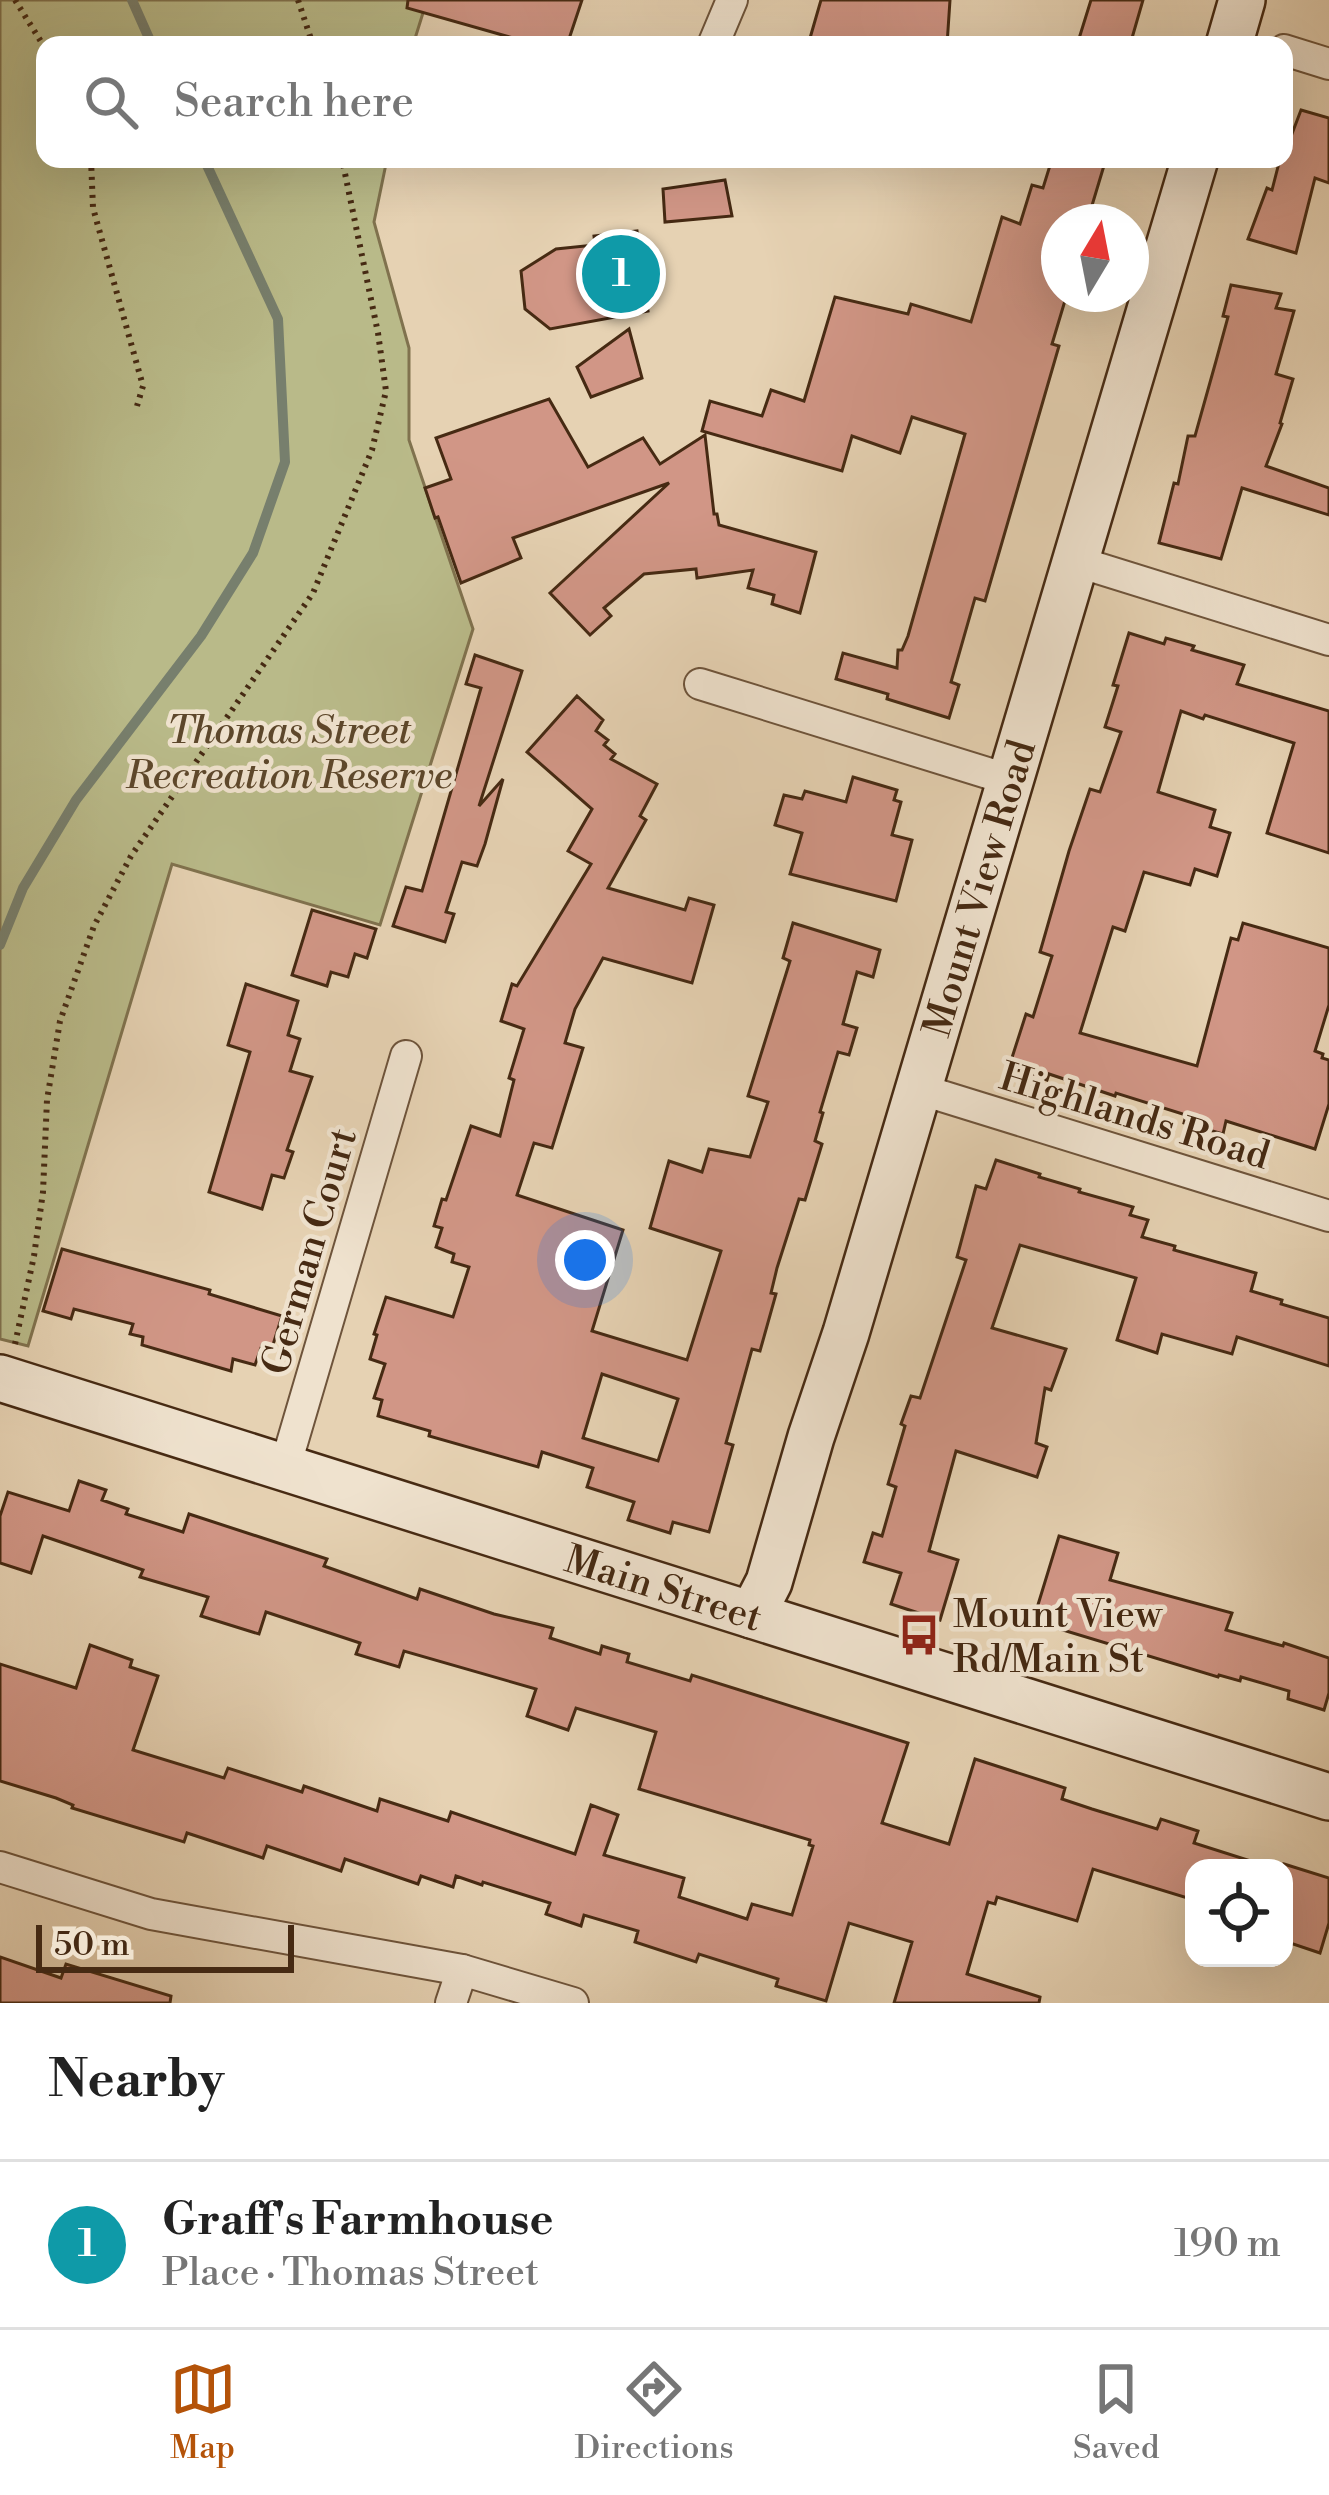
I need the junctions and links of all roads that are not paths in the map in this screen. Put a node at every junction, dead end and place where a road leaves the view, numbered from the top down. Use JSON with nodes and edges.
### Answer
{"nodes":[{"id":1,"x":732,"y":0,"type":"edge"},
{"id":2,"x":716,"y":36,"type":"edge"},
{"id":3,"x":1293,"y":53,"type":"edge"},
{"id":4,"x":1329,"y":64,"type":"edge"},
{"id":5,"x":1192,"y":168,"type":"edge"},
{"id":6,"x":1075,"y":561,"type":"junction"},
{"id":7,"x":1329,"y":640,"type":"edge"},
{"id":8,"x":700,"y":684,"type":"dead end"},
{"id":9,"x":1010,"y":780,"type":"junction"},
{"id":10,"x":406,"y":1056,"type":"dead end"},
{"id":11,"x":919,"y":1089,"type":"junction"},
{"id":12,"x":1329,"y":1216,"type":"edge"},
{"id":13,"x":1,"y":1361,"type":"edge"},
{"id":14,"x":285,"y":1467,"type":"junction"},
{"id":15,"x":752,"y":1616,"type":"junction"},
{"id":16,"x":1329,"y":1798,"type":"edge"},
{"id":17,"x":0,"y":1867,"type":"edge"},
{"id":18,"x":462,"y":1970,"type":"junction"},
{"id":19,"x":451,"y":2003,"type":"edge"},
{"id":20,"x":573,"y":2003,"type":"edge"}],
"edges":[{"from":1,"to":2,"type":"street"},
{"from":3,"to":4,"type":"street"},
{"from":5,"to":6,"type":"street","name":"Mount View Road"},
{"from":6,"to":7,"type":"street"},
{"from":6,"to":9,"type":"street","name":"Mount View Road"},
{"from":8,"to":9,"type":"street"},
{"from":9,"to":11,"type":"street","name":"Mount View Road"},
{"from":10,"to":14,"type":"street","name":"German Court"},
{"from":11,"to":12,"type":"street","name":"Highlands Road"},
{"from":11,"to":15,"type":"street","name":"Mount View Road"},
{"from":13,"to":14,"type":"street","name":"Main Street"},
{"from":14,"to":15,"type":"street","name":"Main Street"},
{"from":15,"to":16,"type":"street","name":"Main Street"},
{"from":17,"to":18,"type":"street"},
{"from":18,"to":19,"type":"street"},
{"from":18,"to":20,"type":"street"}]}
